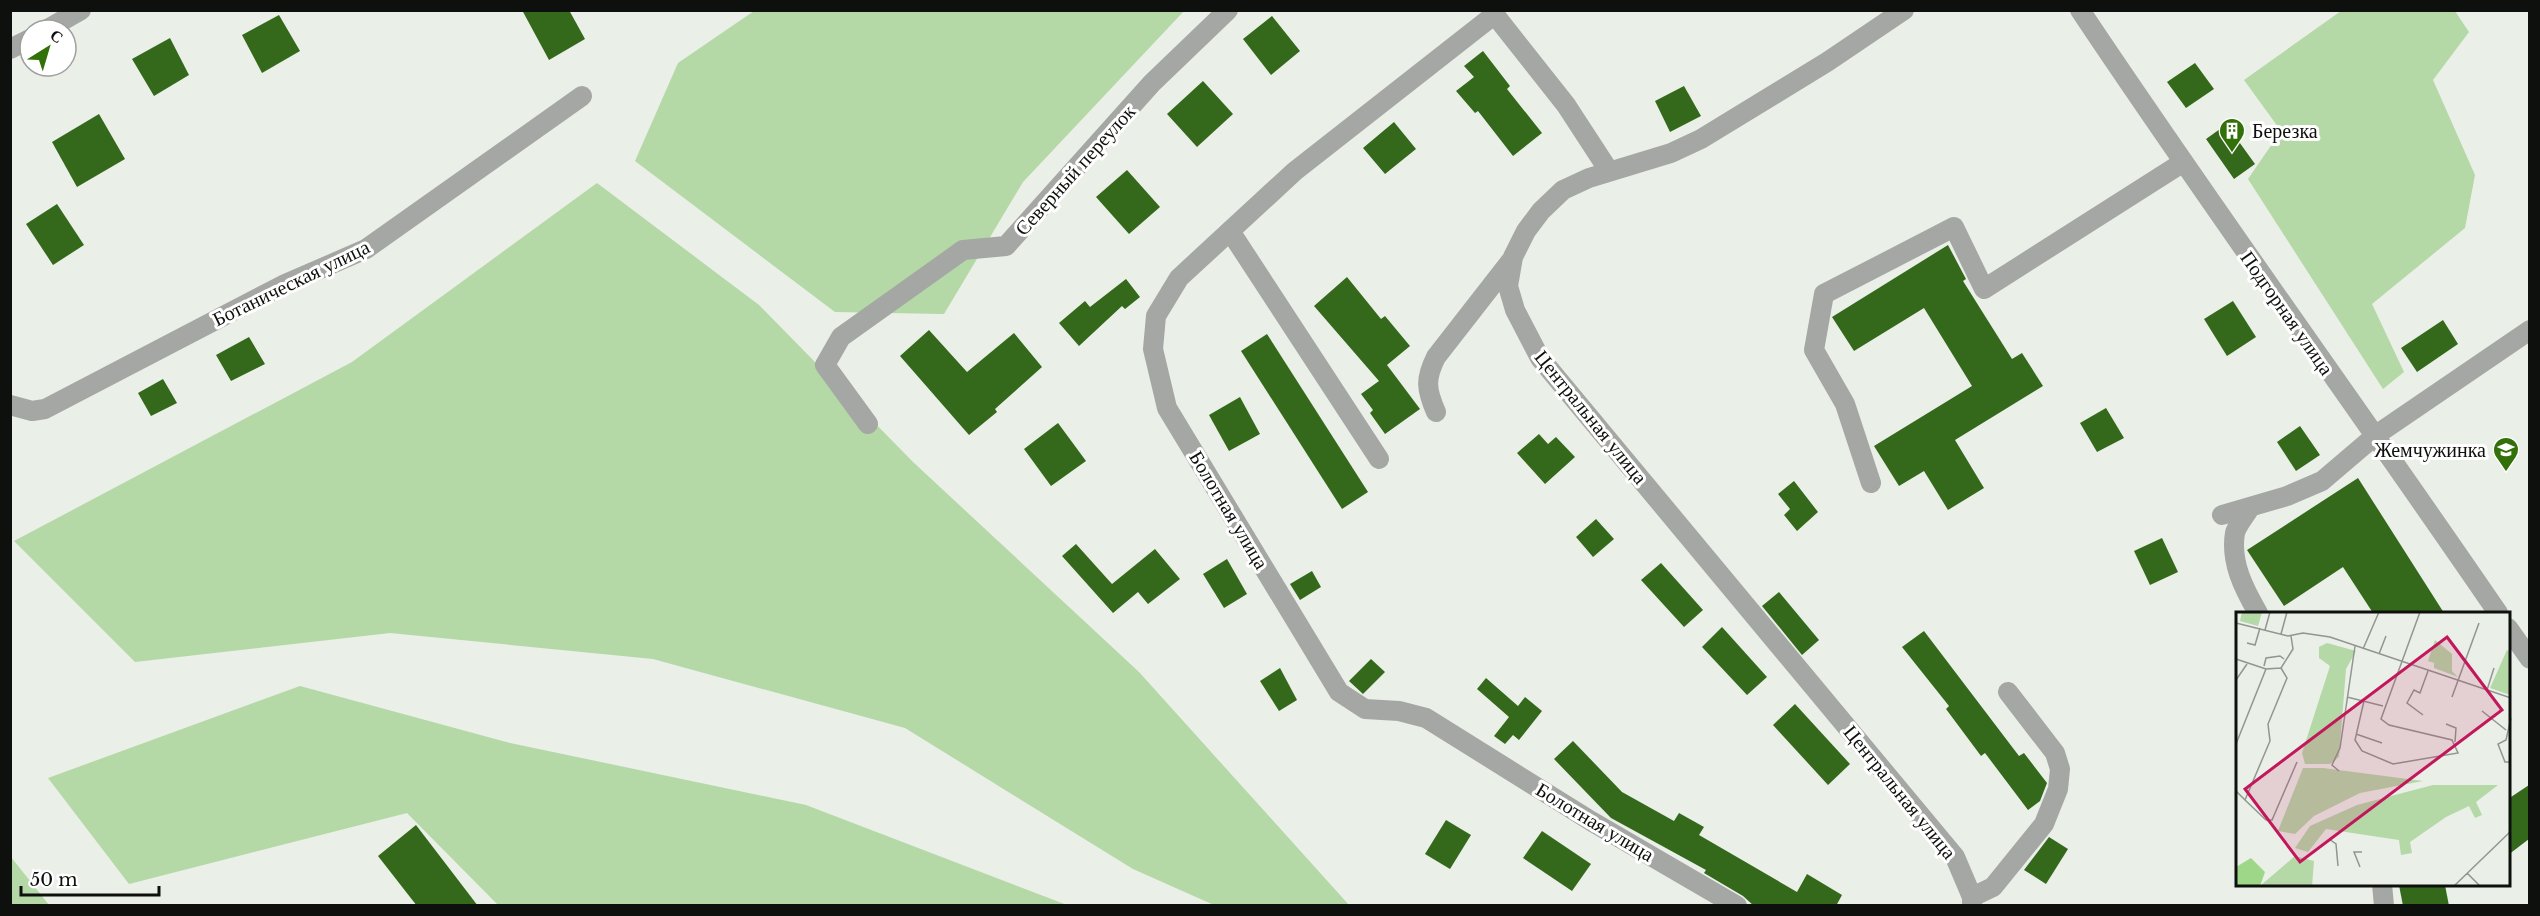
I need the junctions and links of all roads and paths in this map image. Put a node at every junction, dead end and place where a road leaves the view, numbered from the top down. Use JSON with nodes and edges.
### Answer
{"nodes":[{"id":1,"x":81,"y":10,"type":"edge"},
{"id":2,"x":1228,"y":10,"type":"edge"},
{"id":3,"x":1904,"y":10,"type":"edge"},
{"id":4,"x":2080,"y":10,"type":"edge"},
{"id":5,"x":1492,"y":13,"type":"edge"},
{"id":6,"x":67,"y":18,"type":"edge"},
{"id":7,"x":582,"y":96,"type":"dead end"},
{"id":8,"x":2182,"y":163,"type":"junction"},
{"id":9,"x":1609,"y":171,"type":"junction"},
{"id":10,"x":1230,"y":231,"type":"junction"},
{"id":11,"x":1513,"y":257,"type":"junction"},
{"id":12,"x":2529,"y":330,"type":"edge"},
{"id":13,"x":10,"y":405,"type":"edge"},
{"id":14,"x":1436,"y":412,"type":"dead end"},
{"id":15,"x":868,"y":424,"type":"dead end"},
{"id":16,"x":2376,"y":435,"type":"junction"},
{"id":17,"x":1379,"y":459,"type":"dead end"},
{"id":18,"x":1871,"y":483,"type":"dead end"},
{"id":19,"x":2249,"y":509,"type":"junction"},
{"id":20,"x":2222,"y":515,"type":"dead end"},
{"id":21,"x":2258,"y":612,"type":"edge"},
{"id":22,"x":2497,"y":612,"type":"edge"},
{"id":23,"x":2510,"y":631,"type":"edge"},
{"id":24,"x":2529,"y":659,"type":"edge"},
{"id":25,"x":2008,"y":692,"type":"dead end"},
{"id":26,"x":2382,"y":886,"type":"edge"},
{"id":27,"x":1972,"y":901,"type":"edge"},
{"id":28,"x":1737,"y":906,"type":"edge"},
{"id":29,"x":2384,"y":906,"type":"edge"}],
"edges":[{"from":1,"to":6,"type":"street"},
{"from":2,"to":15,"type":"street","name":"Северный переулок"},
{"from":3,"to":9,"type":"street","name":"Центральная улица"},
{"from":4,"to":8,"type":"street","name":"Подгорная улица"},
{"from":5,"to":9,"type":"street"},
{"from":5,"to":10,"type":"street","name":"Болотная улица"},
{"from":7,"to":13,"type":"street","name":"Ботаническая улица"},
{"from":8,"to":16,"type":"street","name":"Подгорная улица"},
{"from":8,"to":18,"type":"street"},
{"from":9,"to":11,"type":"street","name":"Центральная улица"},
{"from":10,"to":17,"type":"street"},
{"from":10,"to":28,"type":"street","name":"Болотная улица"},
{"from":11,"to":14,"type":"street"},
{"from":11,"to":27,"type":"street","name":"Центральная улица"},
{"from":12,"to":16,"type":"street"},
{"from":16,"to":19,"type":"street"},
{"from":16,"to":22,"type":"street","name":"Подгорная улица"},
{"from":19,"to":20,"type":"street"},
{"from":19,"to":21,"type":"street"},
{"from":23,"to":24,"type":"street"},
{"from":25,"to":27,"type":"street"},
{"from":26,"to":29,"type":"street"}]}
